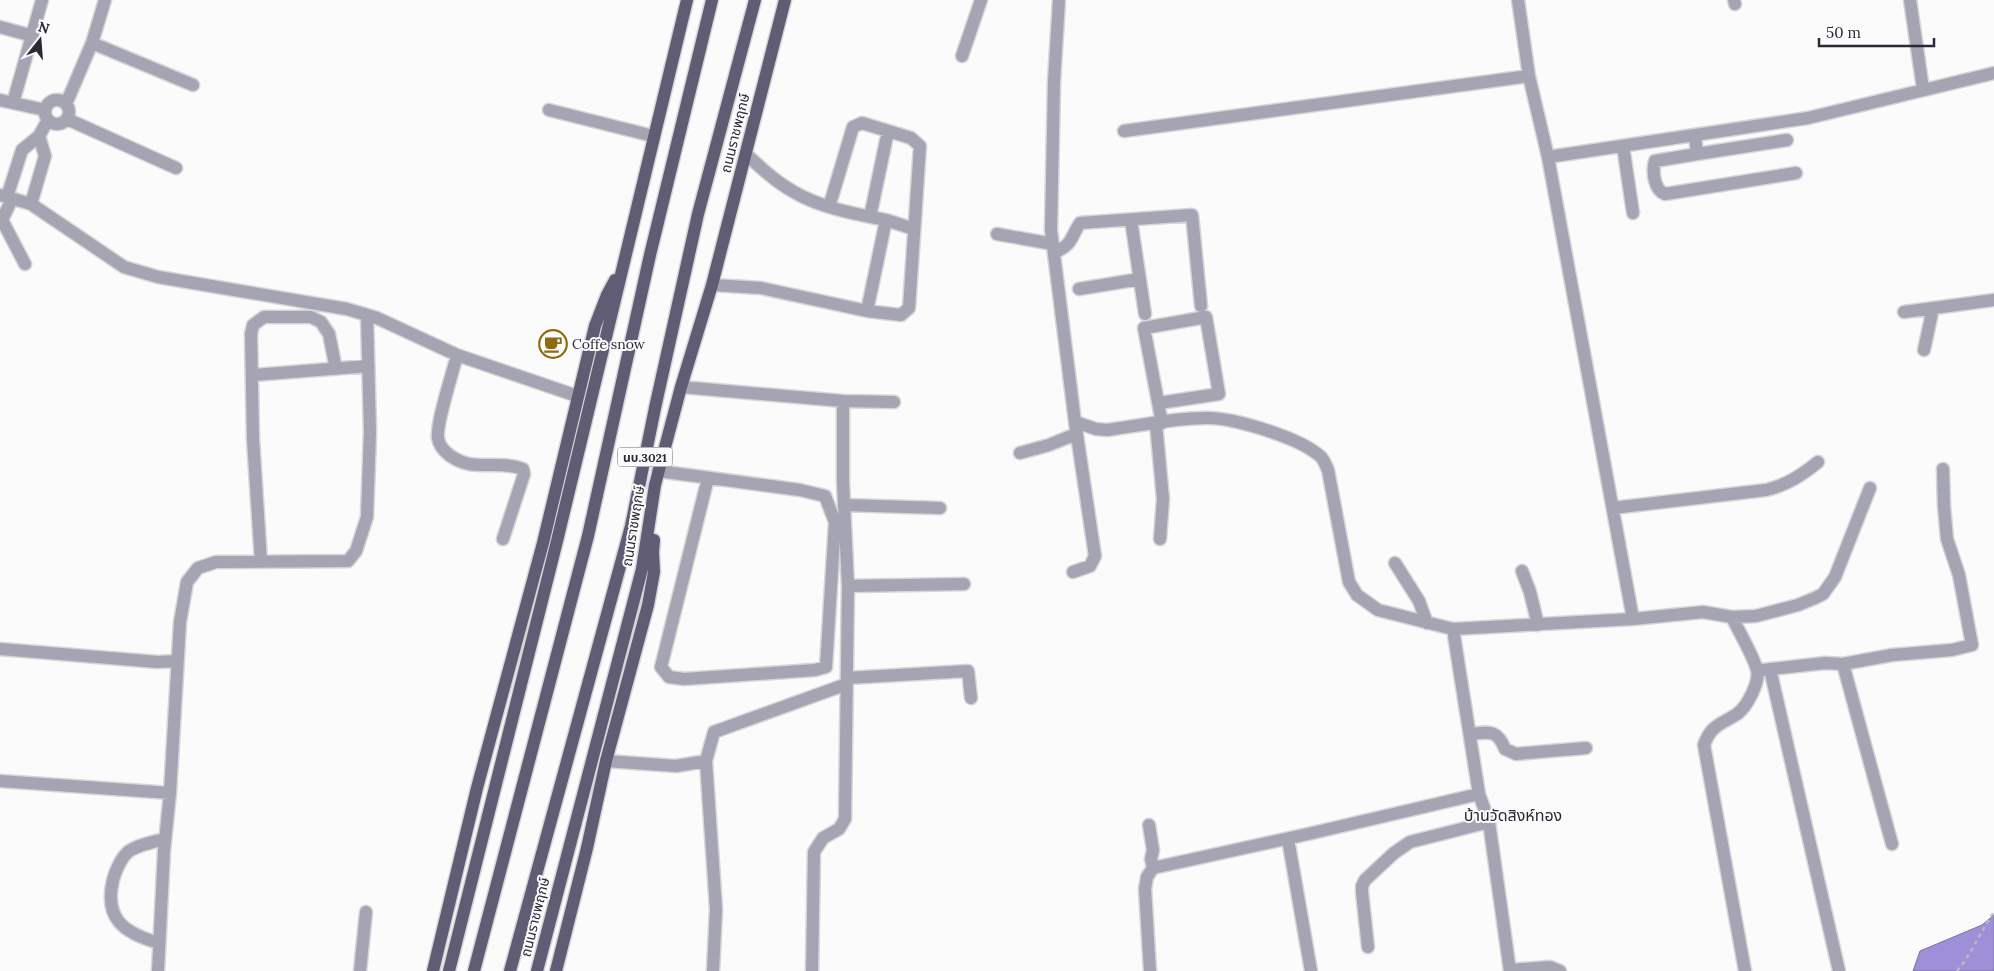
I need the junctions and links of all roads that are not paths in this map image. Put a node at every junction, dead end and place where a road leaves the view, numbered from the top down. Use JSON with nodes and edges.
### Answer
{"nodes":[{"id":1,"x":42,"y":0,"type":"edge"},
{"id":2,"x":105,"y":0,"type":"edge"},
{"id":3,"x":687,"y":0,"type":"edge"},
{"id":4,"x":712,"y":0,"type":"edge"},
{"id":5,"x":754,"y":0,"type":"edge"},
{"id":6,"x":785,"y":0,"type":"edge"},
{"id":7,"x":981,"y":0,"type":"edge"},
{"id":8,"x":1059,"y":0,"type":"edge"},
{"id":9,"x":1518,"y":0,"type":"edge"},
{"id":10,"x":1910,"y":0,"type":"edge"},
{"id":11,"x":0,"y":27,"type":"edge"},
{"id":12,"x":33,"y":36,"type":"junction"},
{"id":13,"x":92,"y":43,"type":"junction"},
{"id":14,"x":962,"y":56,"type":"dead end"},
{"id":15,"x":1994,"y":73,"type":"edge"},
{"id":16,"x":1529,"y":76,"type":"junction"},
{"id":17,"x":192,"y":85,"type":"dead end"},
{"id":18,"x":1923,"y":89,"type":"junction"},
{"id":19,"x":0,"y":100,"type":"edge"},
{"id":20,"x":13,"y":103,"type":"junction"},
{"id":21,"x":66,"y":104,"type":"junction"},
{"id":22,"x":549,"y":110,"type":"dead end"},
{"id":23,"x":47,"y":116,"type":"junction"},
{"id":24,"x":67,"y":119,"type":"junction"},
{"id":25,"x":888,"y":131,"type":"junction"},
{"id":26,"x":1124,"y":131,"type":"dead end"},
{"id":27,"x":1695,"y":135,"type":"junction"},
{"id":28,"x":39,"y":136,"type":"junction"},
{"id":29,"x":654,"y":136,"type":"junction"},
{"id":30,"x":1787,"y":140,"type":"dead end"},
{"id":31,"x":1623,"y":146,"type":"junction"},
{"id":32,"x":746,"y":154,"type":"junction"},
{"id":33,"x":1697,"y":154,"type":"junction"},
{"id":34,"x":1548,"y":157,"type":"junction"},
{"id":35,"x":176,"y":168,"type":"dead end"},
{"id":36,"x":1796,"y":173,"type":"dead end"},
{"id":37,"x":6,"y":197,"type":"edge"},
{"id":38,"x":31,"y":204,"type":"junction"},
{"id":39,"x":829,"y":207,"type":"junction"},
{"id":40,"x":1633,"y":213,"type":"dead end"},
{"id":41,"x":870,"y":217,"type":"junction"},
{"id":42,"x":886,"y":220,"type":"junction"},
{"id":43,"x":1131,"y":220,"type":"junction"},
{"id":44,"x":914,"y":229,"type":"junction"},
{"id":45,"x":997,"y":234,"type":"dead end"},
{"id":46,"x":1053,"y":249,"type":"junction"},
{"id":47,"x":25,"y":264,"type":"dead end"},
{"id":48,"x":623,"y":264,"type":"junction"},
{"id":49,"x":1140,"y":279,"type":"junction"},
{"id":50,"x":712,"y":285,"type":"junction"},
{"id":51,"x":1079,"y":289,"type":"dead end"},
{"id":52,"x":1994,"y":300,"type":"edge"},
{"id":53,"x":1201,"y":306,"type":"dead end"},
{"id":54,"x":1933,"y":308,"type":"junction"},
{"id":55,"x":867,"y":311,"type":"junction"},
{"id":56,"x":1904,"y":312,"type":"dead end"},
{"id":57,"x":1145,"y":314,"type":"dead end"},
{"id":58,"x":366,"y":315,"type":"junction"},
{"id":59,"x":1924,"y":350,"type":"dead end"},
{"id":60,"x":457,"y":355,"type":"junction"},
{"id":61,"x":368,"y":366,"type":"junction"},
{"id":62,"x":336,"y":369,"type":"junction"},
{"id":63,"x":253,"y":375,"type":"junction"},
{"id":64,"x":681,"y":387,"type":"junction"},
{"id":65,"x":577,"y":396,"type":"junction"},
{"id":66,"x":843,"y":401,"type":"junction"},
{"id":67,"x":894,"y":402,"type":"dead end"},
{"id":68,"x":1159,"y":403,"type":"junction"},
{"id":69,"x":1159,"y":423,"type":"junction"},
{"id":70,"x":1076,"y":428,"type":"junction"},
{"id":71,"x":1020,"y":453,"type":"dead end"},
{"id":72,"x":1818,"y":462,"type":"dead end"},
{"id":73,"x":1943,"y":468,"type":"dead end"},
{"id":74,"x":658,"y":471,"type":"junction"},
{"id":75,"x":708,"y":478,"type":"junction"},
{"id":76,"x":655,"y":485,"type":"junction"},
{"id":77,"x":1870,"y":488,"type":"dead end"},
{"id":78,"x":844,"y":505,"type":"junction"},
{"id":79,"x":940,"y":508,"type":"dead end"},
{"id":80,"x":1613,"y":508,"type":"junction"},
{"id":81,"x":503,"y":539,"type":"dead end"},
{"id":82,"x":1160,"y":539,"type":"dead end"},
{"id":83,"x":261,"y":562,"type":"junction"},
{"id":84,"x":1395,"y":562,"type":"dead end"},
{"id":85,"x":1522,"y":571,"type":"dead end"},
{"id":86,"x":1073,"y":572,"type":"dead end"},
{"id":87,"x":964,"y":584,"type":"dead end"},
{"id":88,"x":848,"y":586,"type":"junction"},
{"id":89,"x":1732,"y":616,"type":"junction"},
{"id":90,"x":1633,"y":619,"type":"junction"},
{"id":91,"x":1427,"y":622,"type":"junction"},
{"id":92,"x":1538,"y":625,"type":"junction"},
{"id":93,"x":1454,"y":629,"type":"junction"},
{"id":94,"x":0,"y":649,"type":"edge"},
{"id":95,"x":177,"y":661,"type":"junction"},
{"id":96,"x":1843,"y":664,"type":"junction"},
{"id":97,"x":1764,"y":670,"type":"junction"},
{"id":98,"x":847,"y":681,"type":"junction"},
{"id":99,"x":971,"y":698,"type":"dead end"},
{"id":100,"x":1470,"y":734,"type":"junction"},
{"id":101,"x":1586,"y":748,"type":"dead end"},
{"id":102,"x":606,"y":761,"type":"junction"},
{"id":103,"x":706,"y":761,"type":"junction"},
{"id":104,"x":0,"y":781,"type":"edge"},
{"id":105,"x":170,"y":793,"type":"junction"},
{"id":106,"x":1479,"y":794,"type":"junction"},
{"id":107,"x":1489,"y":822,"type":"junction"},
{"id":108,"x":1149,"y":826,"type":"dead end"},
{"id":109,"x":165,"y":839,"type":"junction"},
{"id":110,"x":1288,"y":839,"type":"junction"},
{"id":111,"x":1892,"y":844,"type":"dead end"},
{"id":112,"x":1153,"y":868,"type":"junction"},
{"id":113,"x":366,"y":912,"type":"dead end"},
{"id":114,"x":158,"y":943,"type":"junction"},
{"id":115,"x":1368,"y":947,"type":"dead end"},
{"id":116,"x":1510,"y":970,"type":"edge"},
{"id":117,"x":158,"y":971,"type":"edge"},
{"id":118,"x":360,"y":971,"type":"edge"},
{"id":119,"x":433,"y":971,"type":"edge"},
{"id":120,"x":449,"y":971,"type":"edge"},
{"id":121,"x":474,"y":971,"type":"edge"},
{"id":122,"x":510,"y":971,"type":"edge"},
{"id":123,"x":537,"y":971,"type":"edge"},
{"id":124,"x":556,"y":971,"type":"edge"},
{"id":125,"x":713,"y":971,"type":"edge"},
{"id":126,"x":812,"y":971,"type":"edge"},
{"id":127,"x":1150,"y":971,"type":"edge"},
{"id":128,"x":1311,"y":971,"type":"edge"},
{"id":129,"x":1560,"y":971,"type":"edge"},
{"id":130,"x":1745,"y":971,"type":"edge"},
{"id":131,"x":1840,"y":971,"type":"edge"}],
"edges":[{"from":1,"to":12,"type":"street"},
{"from":2,"to":13,"type":"street"},
{"from":3,"to":29,"type":"main road"},
{"from":4,"to":121,"type":"main road","number":"นบ.3021"},
{"from":5,"to":122,"type":"main road","name":"ถนนราชพฤกษ์","number":"นบ.3021"},
{"from":6,"to":32,"type":"main road","name":"ถนนราชพฤกษ์","number":"นบ.3021"},
{"from":7,"to":14,"type":"street"},
{"from":8,"to":46,"type":"street"},
{"from":9,"to":16,"type":"street"},
{"from":10,"to":18,"type":"street"},
{"from":11,"to":12,"type":"street"},
{"from":12,"to":20,"type":"street"},
{"from":13,"to":17,"type":"street"},
{"from":13,"to":21,"type":"street"},
{"from":15,"to":18,"type":"street"},
{"from":16,"to":26,"type":"street"},
{"from":16,"to":34,"type":"street"},
{"from":18,"to":27,"type":"street"},
{"from":19,"to":20,"type":"street"},
{"from":20,"to":23,"type":"street"},
{"from":21,"to":23,"type":"street"},
{"from":21,"to":24,"type":"street"},
{"from":22,"to":29,"type":"street"},
{"from":23,"to":24,"type":"street"},
{"from":23,"to":28,"type":"street"},
{"from":24,"to":35,"type":"street"},
{"from":25,"to":39,"type":"street"},
{"from":25,"to":41,"type":"street"},
{"from":25,"to":44,"type":"street"},
{"from":27,"to":31,"type":"street"},
{"from":27,"to":33,"type":"street"},
{"from":28,"to":37,"type":"street"},
{"from":28,"to":38,"type":"street"},
{"from":29,"to":48,"type":"main road"},
{"from":30,"to":33,"type":"street"},
{"from":31,"to":34,"type":"street"},
{"from":31,"to":40,"type":"street"},
{"from":32,"to":39,"type":"street"},
{"from":32,"to":50,"type":"main road","name":"ถนนราชพฤกษ์","number":"นบ.3021"},
{"from":33,"to":36,"type":"street"},
{"from":34,"to":80,"type":"street"},
{"from":37,"to":38,"type":"street"},
{"from":37,"to":47,"type":"street"},
{"from":38,"to":58,"type":"street"},
{"from":39,"to":41,"type":"street"},
{"from":41,"to":42,"type":"street"},
{"from":42,"to":44,"type":"street"},
{"from":42,"to":55,"type":"street"},
{"from":43,"to":46,"type":"street"},
{"from":43,"to":49,"type":"street"},
{"from":43,"to":53,"type":"street"},
{"from":44,"to":55,"type":"street"},
{"from":45,"to":46,"type":"street"},
{"from":46,"to":70,"type":"street"},
{"from":48,"to":65,"type":"main road"},
{"from":48,"to":120,"type":"main road"},
{"from":49,"to":51,"type":"street"},
{"from":49,"to":57,"type":"street"},
{"from":50,"to":55,"type":"street"},
{"from":50,"to":64,"type":"main road","name":"ถนนราชพฤกษ์","number":"นบ.3021"},
{"from":52,"to":54,"type":"street"},
{"from":54,"to":56,"type":"street"},
{"from":54,"to":59,"type":"street"},
{"from":58,"to":60,"type":"street"},
{"from":58,"to":61,"type":"street"},
{"from":60,"to":65,"type":"street"},
{"from":60,"to":81,"type":"street"},
{"from":61,"to":62,"type":"street"},
{"from":61,"to":83,"type":"street"},
{"from":62,"to":63,"type":"street"},
{"from":62,"to":63,"type":"street"},
{"from":63,"to":83,"type":"street"},
{"from":64,"to":66,"type":"street"},
{"from":64,"to":74,"type":"main road","name":"ถนนราชพฤกษ์","number":"นบ.3021"},
{"from":65,"to":119,"type":"main road"},
{"from":66,"to":67,"type":"street"},
{"from":66,"to":78,"type":"street"},
{"from":68,"to":68,"type":"street"},
{"from":68,"to":69,"type":"street"},
{"from":69,"to":70,"type":"street"},
{"from":69,"to":82,"type":"street"},
{"from":69,"to":91,"type":"street"},
{"from":70,"to":71,"type":"street"},
{"from":70,"to":86,"type":"street"},
{"from":72,"to":80,"type":"street"},
{"from":73,"to":96,"type":"street"},
{"from":74,"to":75,"type":"street"},
{"from":74,"to":76,"type":"main road","name":"ถนนราชพฤกษ์","number":"นบ.3021"},
{"from":75,"to":75,"type":"street"},
{"from":76,"to":102,"type":"main road"},
{"from":76,"to":123,"type":"main road","name":"ถนนราชพฤกษ์","number":"นบ.3021"},
{"from":77,"to":89,"type":"street"},
{"from":78,"to":79,"type":"street"},
{"from":78,"to":88,"type":"street"},
{"from":80,"to":90,"type":"street"},
{"from":83,"to":95,"type":"street"},
{"from":84,"to":91,"type":"street"},
{"from":85,"to":92,"type":"street"},
{"from":87,"to":88,"type":"street"},
{"from":88,"to":98,"type":"street"},
{"from":89,"to":90,"type":"street"},
{"from":89,"to":97,"type":"street"},
{"from":90,"to":92,"type":"street"},
{"from":91,"to":93,"type":"street"},
{"from":92,"to":93,"type":"street"},
{"from":93,"to":100,"type":"street"},
{"from":94,"to":95,"type":"street"},
{"from":95,"to":105,"type":"street"},
{"from":96,"to":97,"type":"street"},
{"from":96,"to":111,"type":"street"},
{"from":97,"to":130,"type":"street"},
{"from":97,"to":131,"type":"street"},
{"from":98,"to":99,"type":"street"},
{"from":98,"to":103,"type":"street"},
{"from":98,"to":126,"type":"street"},
{"from":100,"to":101,"type":"street"},
{"from":100,"to":106,"type":"street"},
{"from":102,"to":103,"type":"street"},
{"from":102,"to":124,"type":"main road"},
{"from":103,"to":125,"type":"street"},
{"from":104,"to":105,"type":"street"},
{"from":105,"to":109,"type":"street"},
{"from":106,"to":107,"type":"street"},
{"from":106,"to":110,"type":"street"},
{"from":107,"to":115,"type":"street"},
{"from":107,"to":116,"type":"street"},
{"from":108,"to":112,"type":"street"},
{"from":109,"to":114,"type":"street"},
{"from":109,"to":114,"type":"street"},
{"from":110,"to":112,"type":"street"},
{"from":110,"to":128,"type":"street"},
{"from":112,"to":127,"type":"street"},
{"from":113,"to":118,"type":"street"},
{"from":114,"to":117,"type":"street"},
{"from":116,"to":129,"type":"street"}]}
